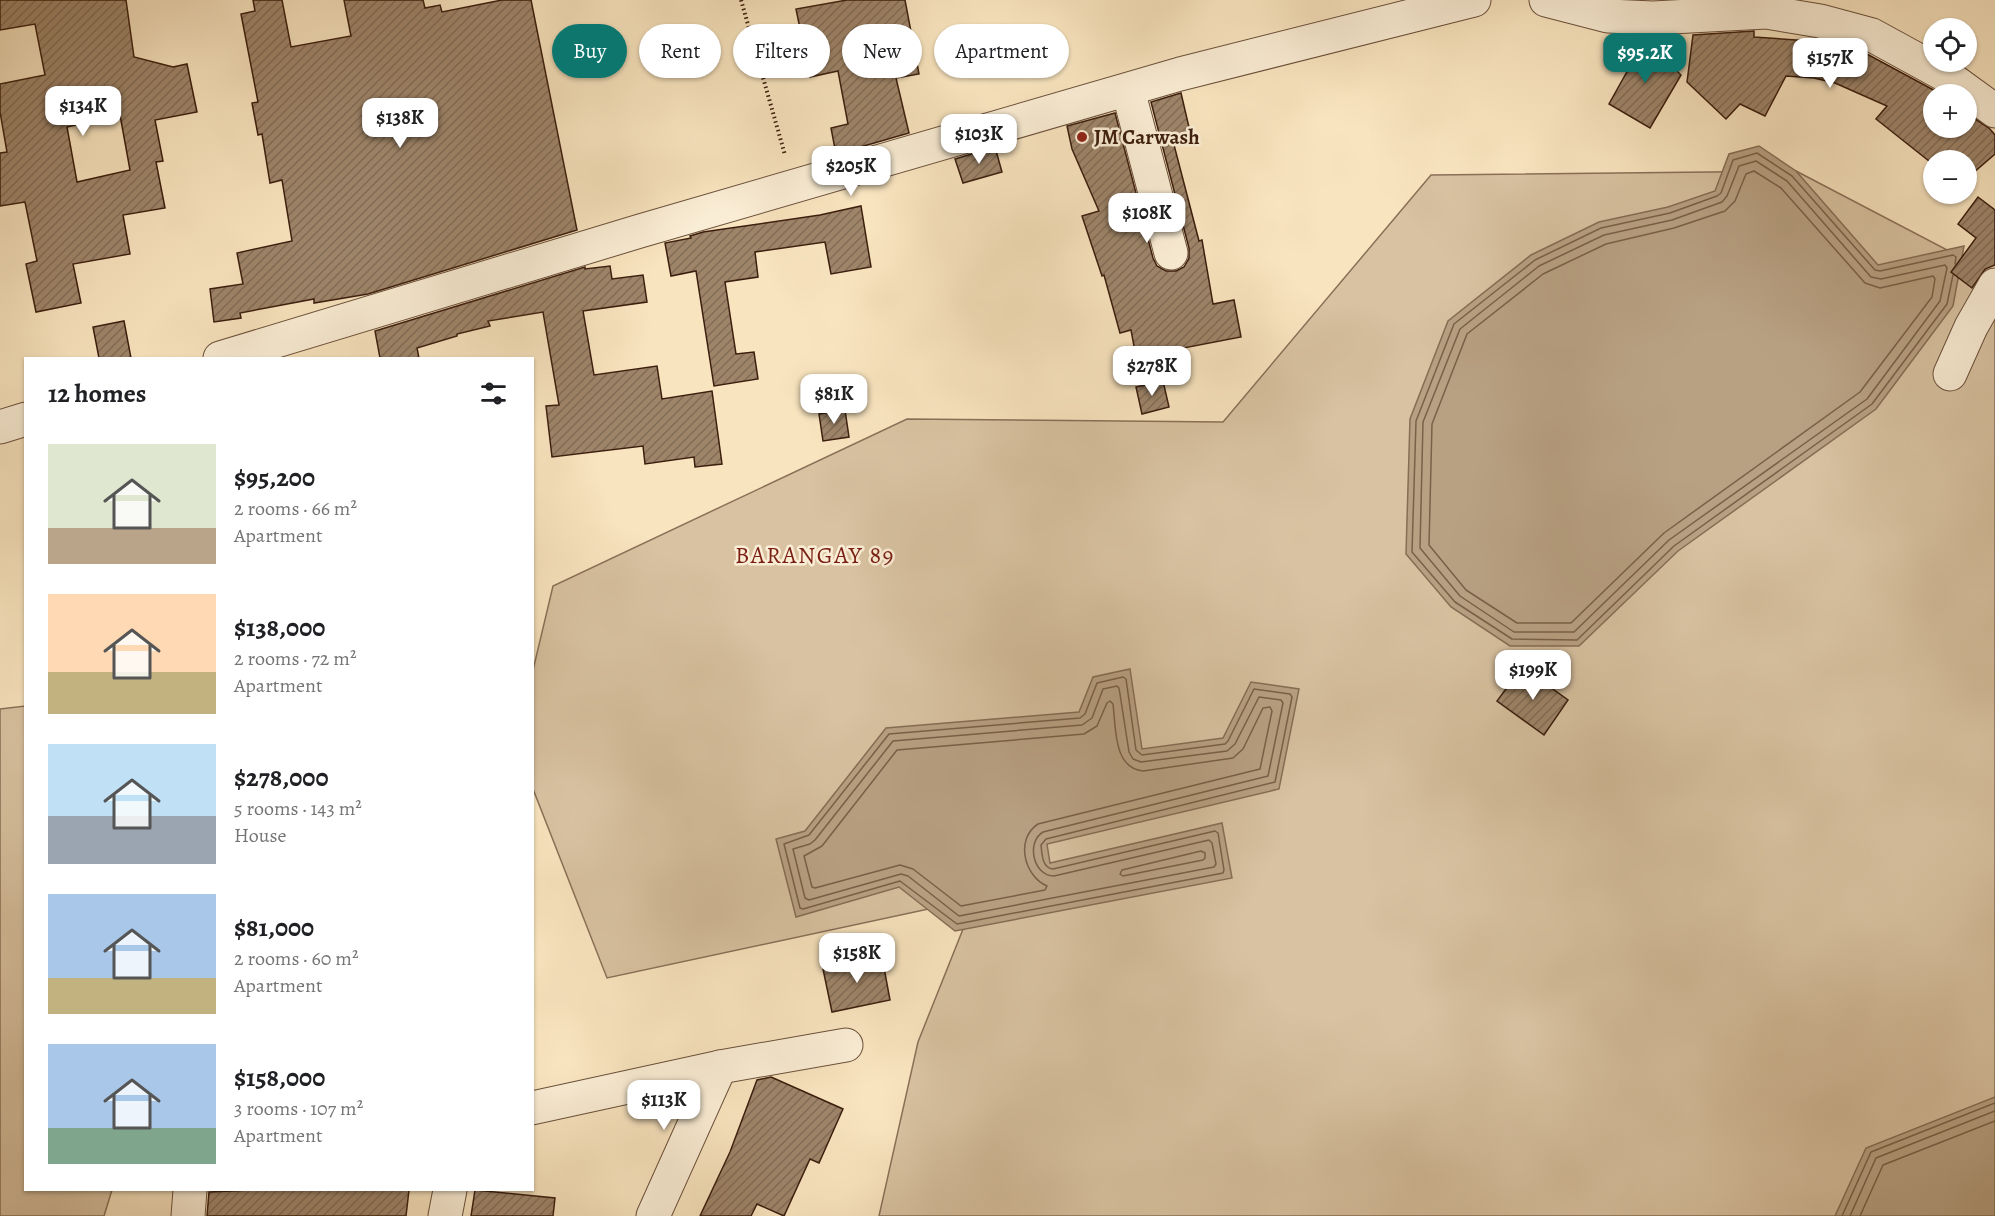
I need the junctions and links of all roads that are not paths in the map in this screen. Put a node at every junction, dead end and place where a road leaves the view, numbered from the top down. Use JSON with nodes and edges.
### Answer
{"nodes":[{"id":1,"x":1474,"y":0,"type":"edge"},
{"id":2,"x":1546,"y":0,"type":"edge"},
{"id":3,"x":1128,"y":90,"type":"junction"},
{"id":4,"x":1995,"y":111,"type":"edge"},
{"id":5,"x":1171,"y":253,"type":"dead end"},
{"id":6,"x":1995,"y":285,"type":"edge"},
{"id":7,"x":223,"y":357,"type":"edge"},
{"id":8,"x":1950,"y":374,"type":"dead end"},
{"id":9,"x":24,"y":420,"type":"edge"},
{"id":10,"x":0,"y":427,"type":"edge"},
{"id":11,"x":846,"y":1045,"type":"dead end"},
{"id":12,"x":720,"y":1067,"type":"junction"},
{"id":13,"x":534,"y":1108,"type":"edge"},
{"id":14,"x":190,"y":1191,"type":"edge"},
{"id":15,"x":450,"y":1191,"type":"edge"},
{"id":16,"x":188,"y":1216,"type":"edge"},
{"id":17,"x":446,"y":1216,"type":"edge"},
{"id":18,"x":653,"y":1216,"type":"edge"}],
"edges":[{"from":1,"to":3,"type":"street"},
{"from":2,"to":4,"type":"street"},
{"from":3,"to":5,"type":"street"},
{"from":3,"to":7,"type":"street"},
{"from":6,"to":8,"type":"street"},
{"from":9,"to":10,"type":"street"},
{"from":11,"to":12,"type":"street"},
{"from":12,"to":13,"type":"street"},
{"from":12,"to":18,"type":"street"},
{"from":14,"to":16,"type":"street"},
{"from":15,"to":17,"type":"street"}]}
